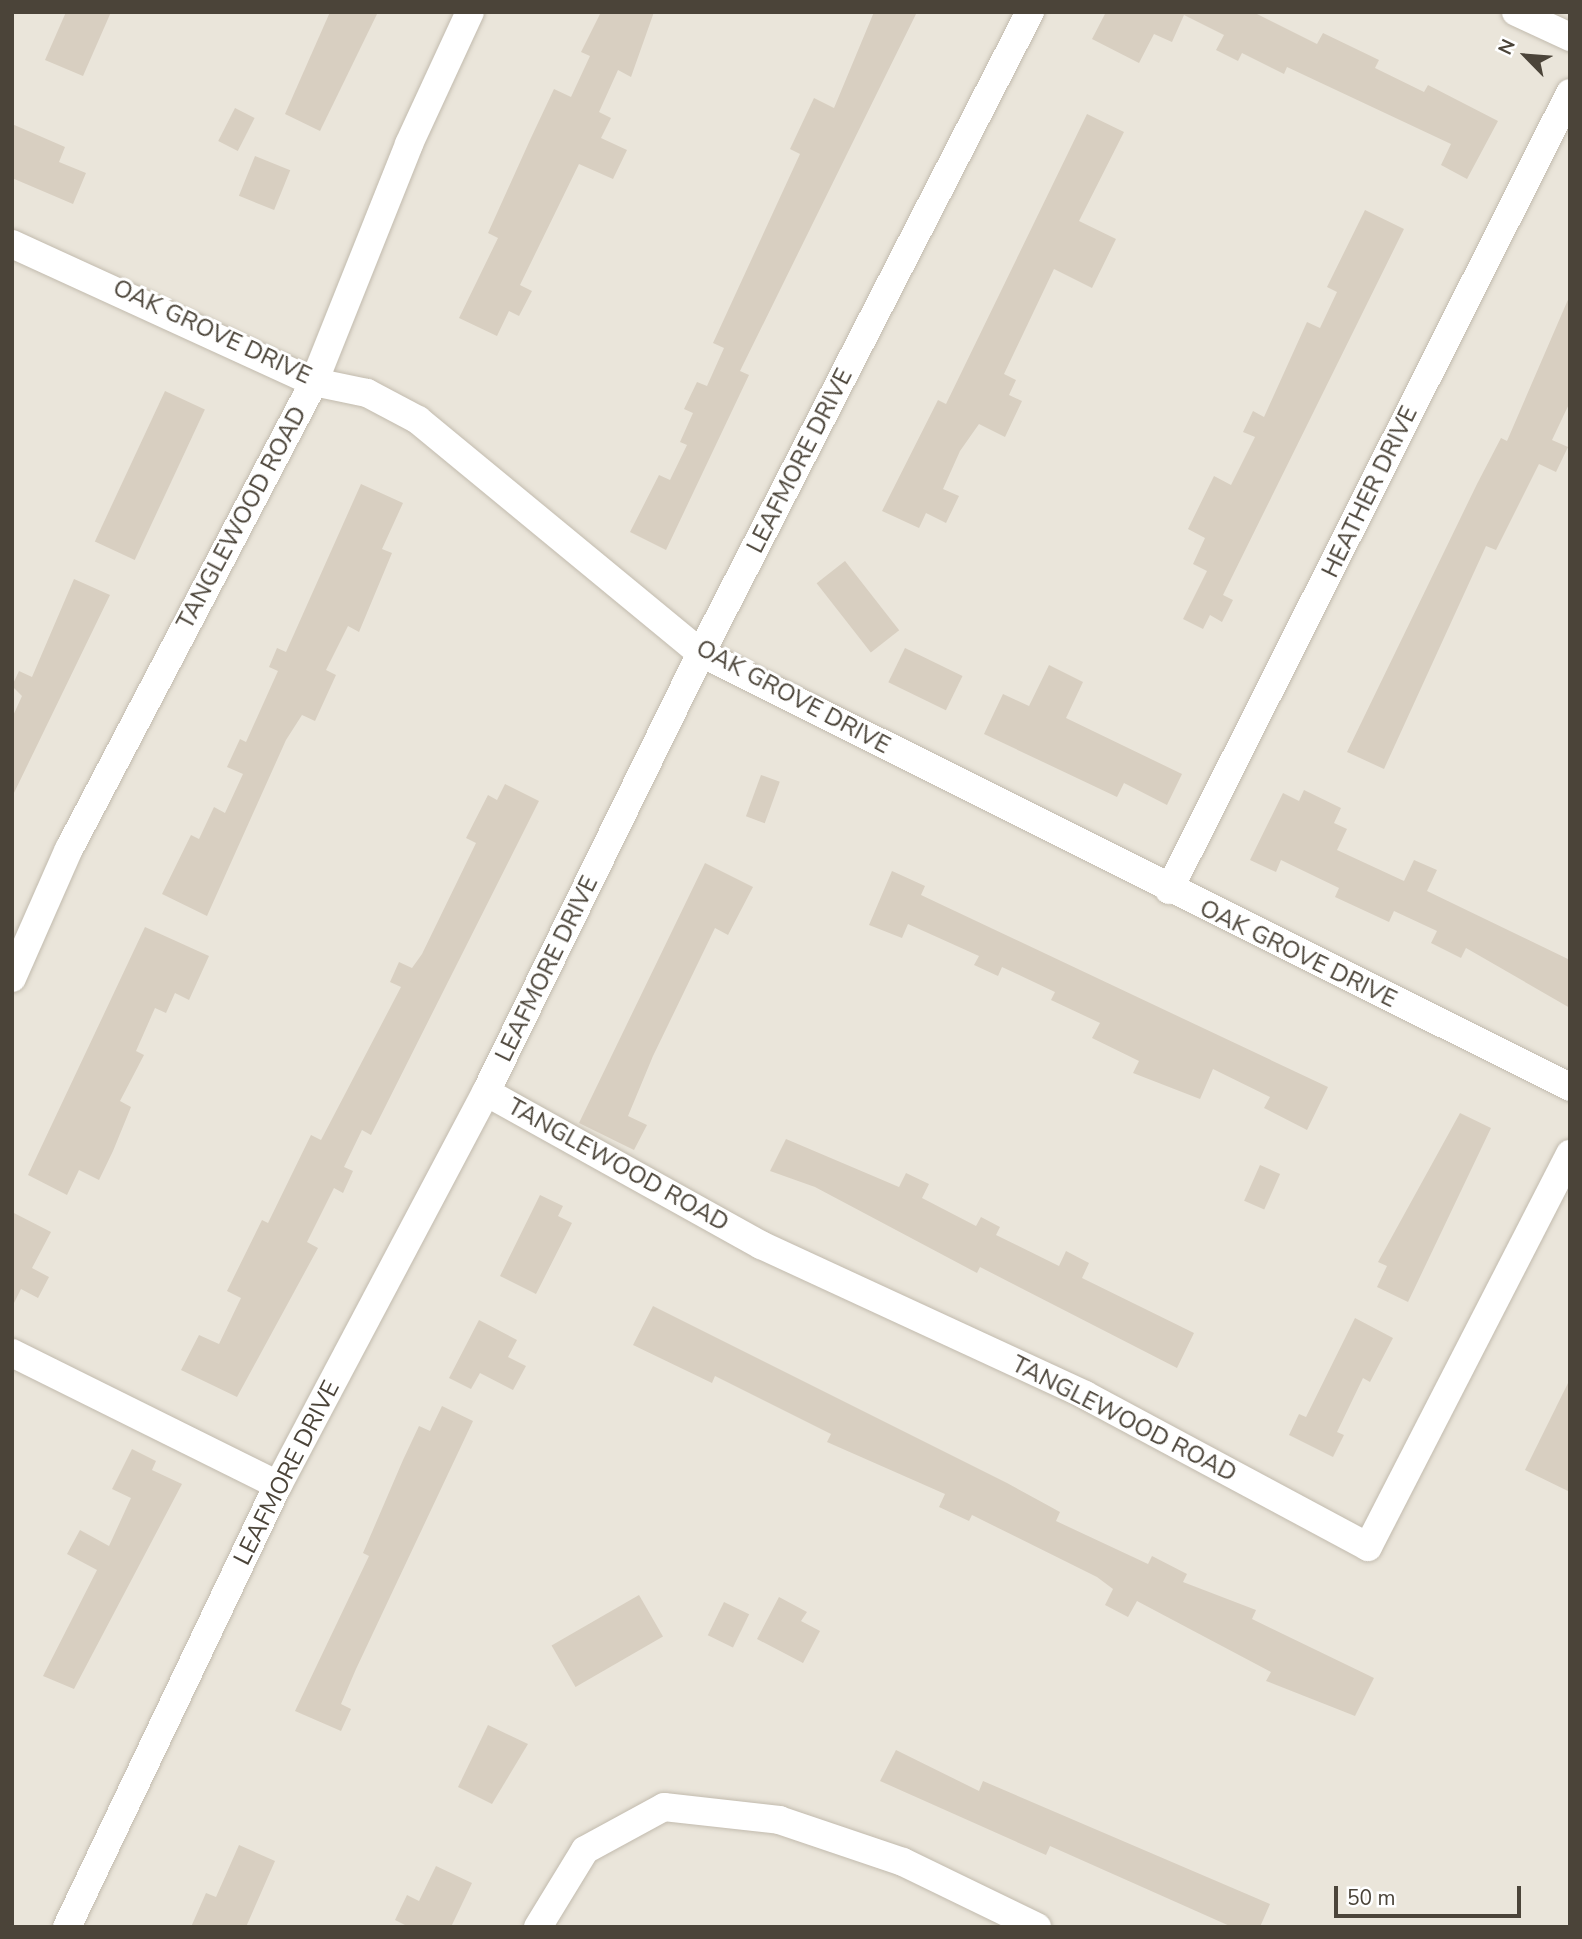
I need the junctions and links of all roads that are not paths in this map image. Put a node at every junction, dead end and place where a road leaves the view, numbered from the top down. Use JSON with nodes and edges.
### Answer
{"nodes":[{"id":1,"x":470,"y":12,"type":"edge"},
{"id":2,"x":1030,"y":12,"type":"edge"},
{"id":3,"x":1516,"y":12,"type":"edge"},
{"id":4,"x":1570,"y":37,"type":"edge"},
{"id":5,"x":1570,"y":93,"type":"edge"},
{"id":6,"x":12,"y":244,"type":"edge"},
{"id":7,"x":314,"y":382,"type":"junction"},
{"id":8,"x":701,"y":653,"type":"junction"},
{"id":9,"x":1169,"y":890,"type":"junction"},
{"id":10,"x":12,"y":978,"type":"edge"},
{"id":11,"x":1570,"y":1087,"type":"edge"},
{"id":12,"x":486,"y":1092,"type":"junction"},
{"id":13,"x":1570,"y":1154,"type":"edge"},
{"id":14,"x":12,"y":1353,"type":"edge"},
{"id":15,"x":278,"y":1485,"type":"junction"},
{"id":16,"x":67,"y":1927,"type":"edge"},
{"id":17,"x":538,"y":1927,"type":"edge"},
{"id":18,"x":1037,"y":1927,"type":"edge"}],
"edges":[{"from":1,"to":7,"type":"street","name":"TANGLEWOOD ROAD"},
{"from":2,"to":8,"type":"street","name":"LEAFMORE DRIVE"},
{"from":3,"to":4,"type":"street"},
{"from":5,"to":9,"type":"street","name":"HEATHER DRIVE"},
{"from":6,"to":7,"type":"street","name":"OAK GROVE DRIVE"},
{"from":7,"to":8,"type":"street","name":"OAK GROVE DRIVE"},
{"from":7,"to":10,"type":"street","name":"TANGLEWOOD ROAD"},
{"from":8,"to":9,"type":"street","name":"OAK GROVE DRIVE"},
{"from":8,"to":12,"type":"street","name":"LEAFMORE DRIVE"},
{"from":9,"to":11,"type":"street","name":"OAK GROVE DRIVE"},
{"from":12,"to":13,"type":"street","name":"TANGLEWOOD ROAD"},
{"from":12,"to":15,"type":"street","name":"LEAFMORE DRIVE"},
{"from":14,"to":15,"type":"street"},
{"from":15,"to":16,"type":"street","name":"LEAFMORE DRIVE"},
{"from":17,"to":18,"type":"street"}]}
